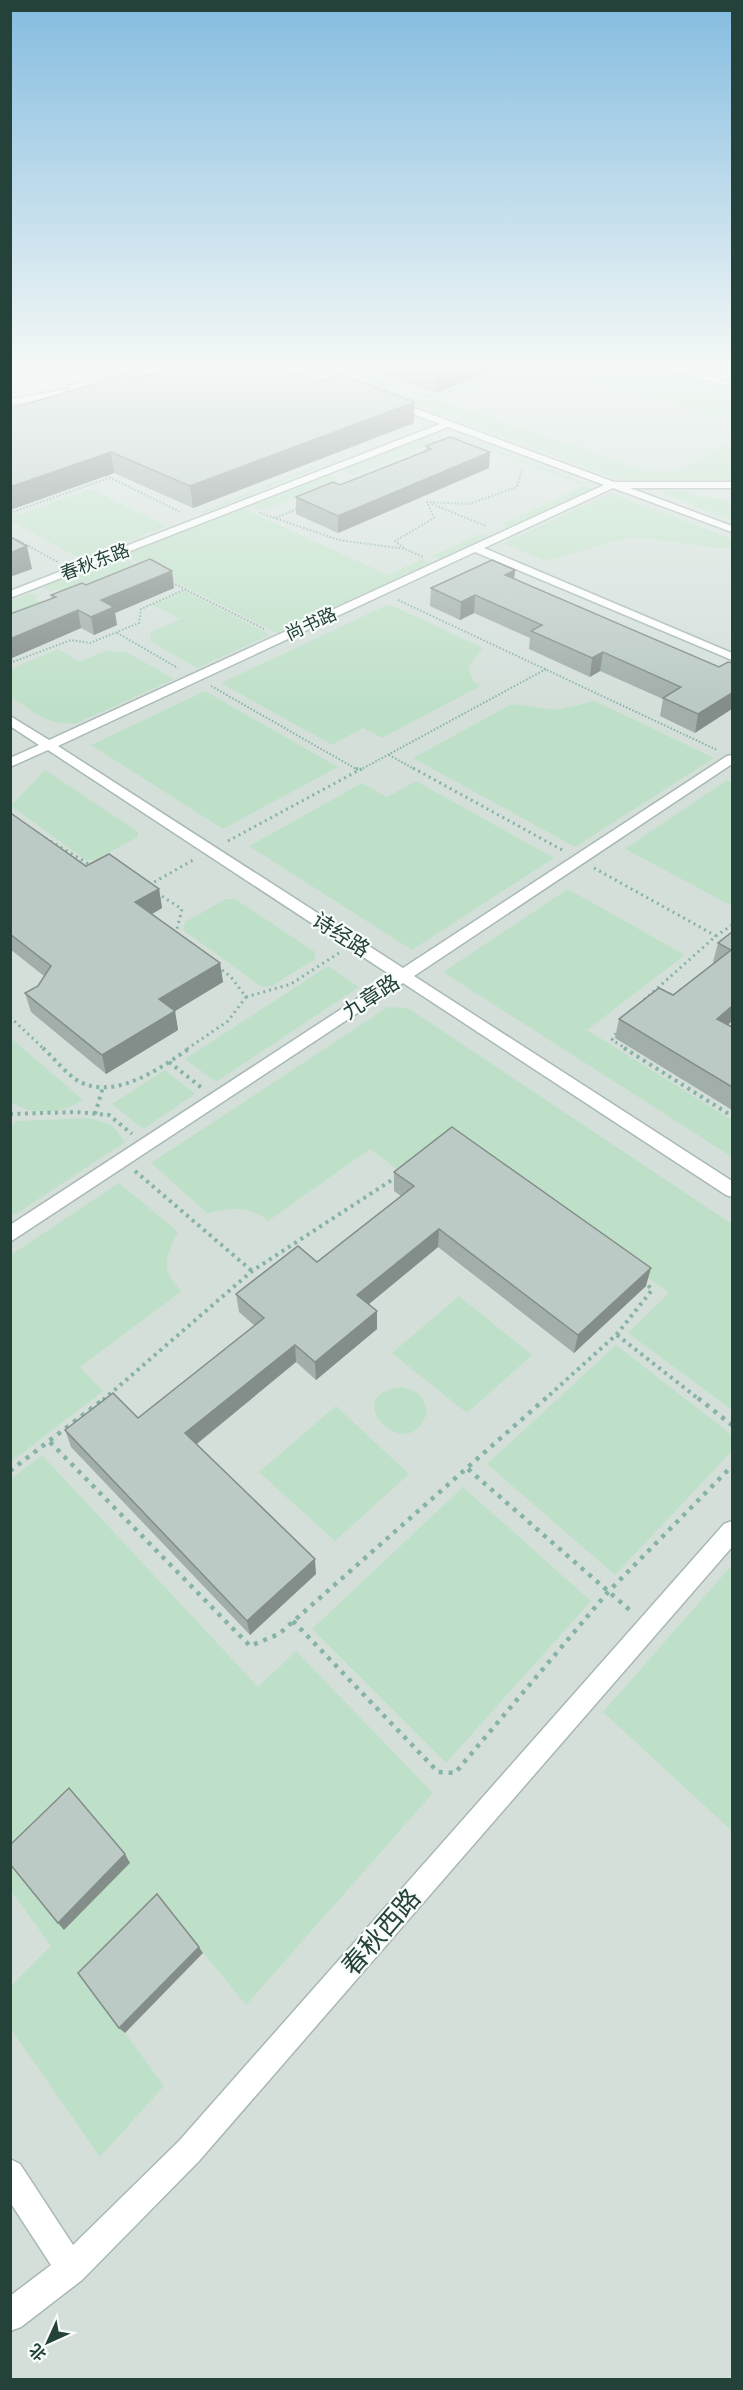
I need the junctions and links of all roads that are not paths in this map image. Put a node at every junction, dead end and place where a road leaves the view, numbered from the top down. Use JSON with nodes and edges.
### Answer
{"nodes":[{"id":1,"x":306,"y":480,"type":"edge"},
{"id":2,"x":597,"y":480,"type":"edge"},
{"id":3,"x":612,"y":485,"type":"junction"},
{"id":4,"x":732,"y":485,"type":"edge"},
{"id":5,"x":732,"y":529,"type":"edge"},
{"id":6,"x":475,"y":549,"type":"junction"},
{"id":7,"x":10,"y":596,"type":"edge"},
{"id":8,"x":732,"y":657,"type":"edge"},
{"id":9,"x":10,"y":720,"type":"edge"},
{"id":10,"x":49,"y":745,"type":"junction"},
{"id":11,"x":727,"y":756,"type":"edge"},
{"id":12,"x":10,"y":763,"type":"edge"},
{"id":13,"x":404,"y":976,"type":"junction"},
{"id":14,"x":732,"y":1190,"type":"edge"},
{"id":15,"x":10,"y":1235,"type":"edge"},
{"id":16,"x":732,"y":1531,"type":"edge"},
{"id":17,"x":10,"y":2174,"type":"edge"},
{"id":18,"x":71,"y":2269,"type":"junction"},
{"id":19,"x":10,"y":2316,"type":"edge"}],
"edges":[{"from":1,"to":7,"type":"street","name":"春秋东路"},
{"from":2,"to":3,"type":"street"},
{"from":3,"to":4,"type":"street"},
{"from":3,"to":5,"type":"street"},
{"from":3,"to":6,"type":"street","name":"尚书路"},
{"from":6,"to":8,"type":"street"},
{"from":6,"to":10,"type":"street","name":"尚书路"},
{"from":9,"to":10,"type":"street","name":"诗经路"},
{"from":10,"to":12,"type":"street","name":"尚书路"},
{"from":10,"to":13,"type":"street","name":"诗经路"},
{"from":11,"to":13,"type":"street","name":"九章路"},
{"from":13,"to":14,"type":"street","name":"诗经路"},
{"from":13,"to":15,"type":"street","name":"九章路"},
{"from":16,"to":18,"type":"street","name":"春秋西路"},
{"from":17,"to":18,"type":"street"},
{"from":18,"to":19,"type":"street","name":"春秋西路"}]}
